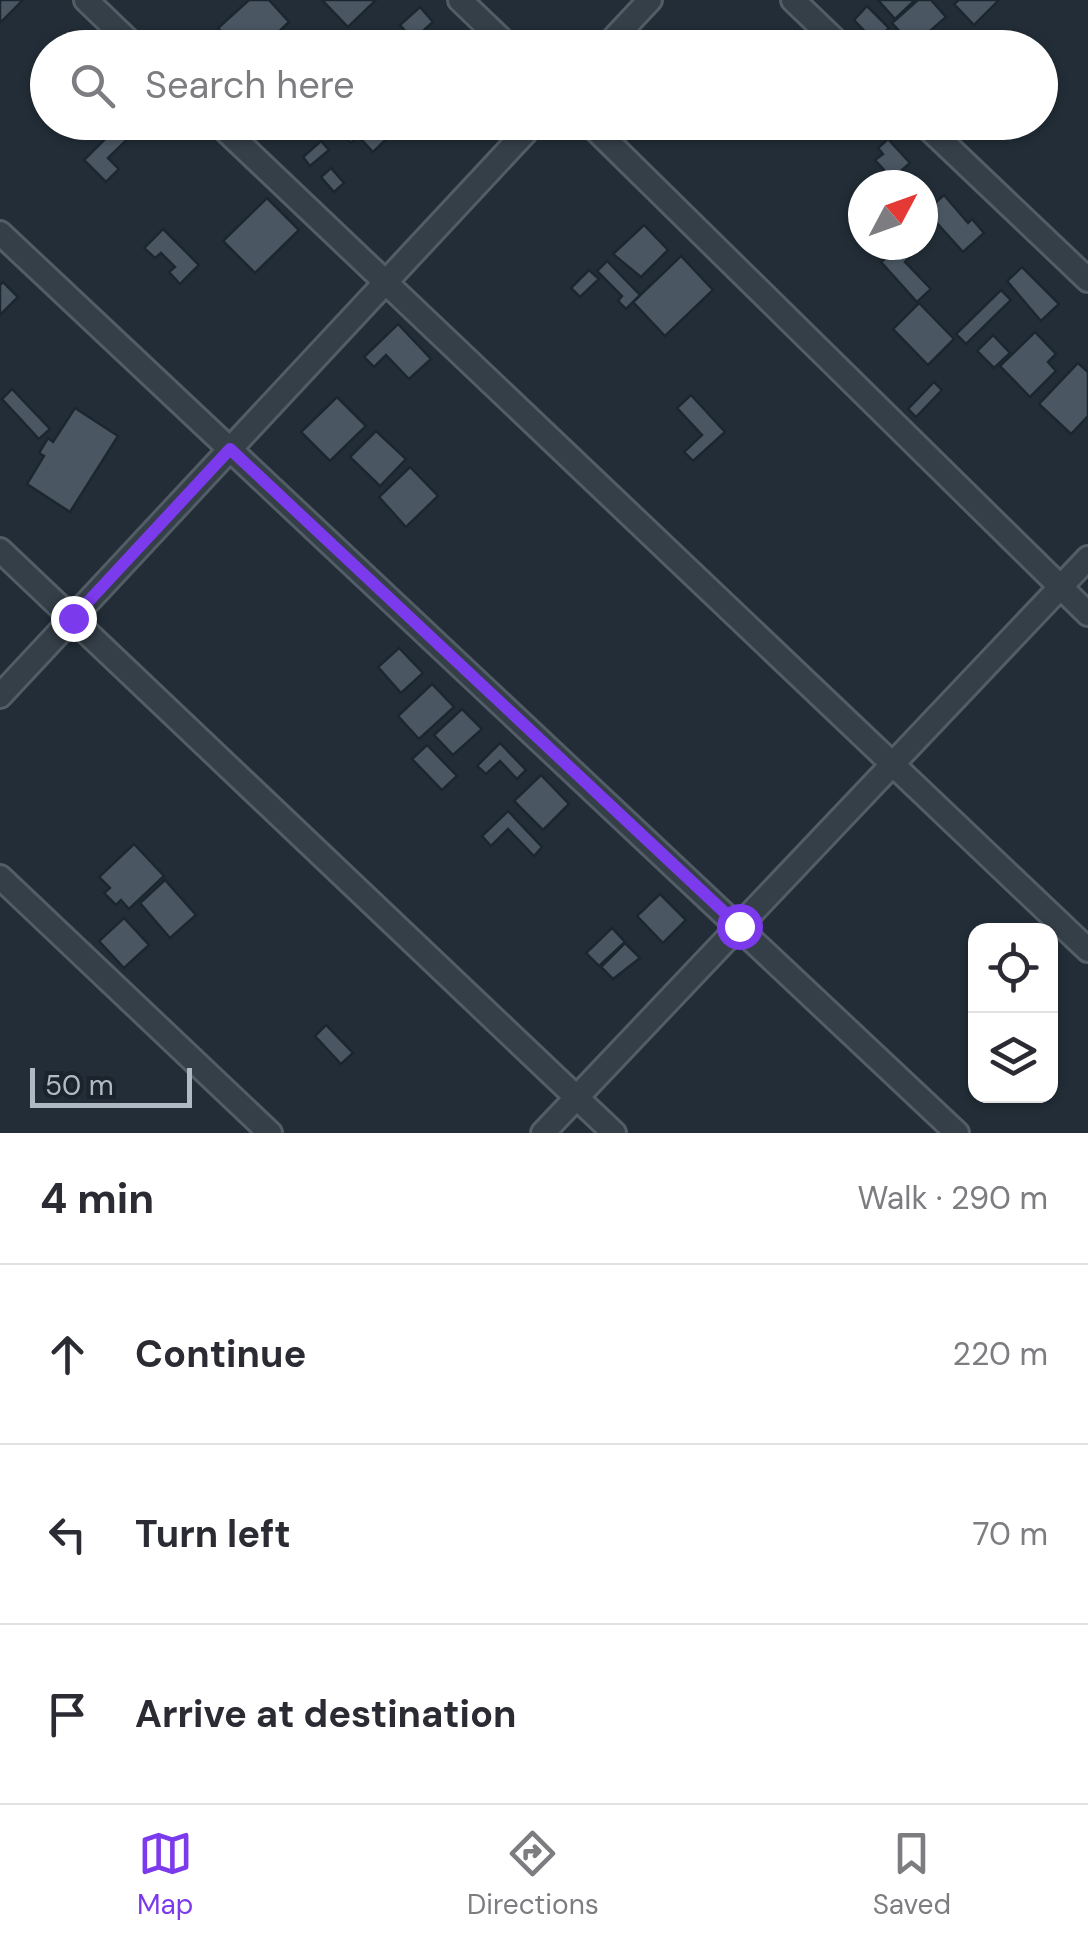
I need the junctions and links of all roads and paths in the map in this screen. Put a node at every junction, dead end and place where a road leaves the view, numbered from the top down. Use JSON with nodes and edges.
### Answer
{"nodes":[{"id":1,"x":86,"y":0,"type":"edge"},
{"id":2,"x":460,"y":0,"type":"edge"},
{"id":3,"x":650,"y":0,"type":"edge"},
{"id":4,"x":793,"y":0,"type":"edge"},
{"id":5,"x":117,"y":30,"type":"edge"},
{"id":6,"x":491,"y":30,"type":"edge"},
{"id":7,"x":622,"y":30,"type":"edge"},
{"id":8,"x":824,"y":30,"type":"edge"},
{"id":9,"x":236,"y":140,"type":"edge"},
{"id":10,"x":519,"y":140,"type":"edge"},
{"id":11,"x":606,"y":140,"type":"edge"},
{"id":12,"x":941,"y":140,"type":"edge"},
{"id":13,"x":0,"y":234,"type":"edge"},
{"id":14,"x":1088,"y":280,"type":"edge"},
{"id":15,"x":387,"y":282,"type":"junction"},
{"id":16,"x":230,"y":449,"type":"junction"},
{"id":17,"x":0,"y":550,"type":"edge"},
{"id":18,"x":1088,"y":558,"type":"edge"},
{"id":19,"x":1060,"y":588,"type":"junction"},
{"id":20,"x":1088,"y":614,"type":"edge"},
{"id":21,"x":73,"y":618,"type":"junction"},
{"id":22,"x":0,"y":696,"type":"edge"},
{"id":23,"x":893,"y":764,"type":"junction"},
{"id":24,"x":0,"y":877,"type":"edge"},
{"id":25,"x":739,"y":926,"type":"junction"},
{"id":26,"x":1088,"y":950,"type":"edge"},
{"id":27,"x":577,"y":1097,"type":"junction"},
{"id":28,"x":270,"y":1133,"type":"edge"},
{"id":29,"x":542,"y":1133,"type":"edge"},
{"id":30,"x":614,"y":1133,"type":"edge"},
{"id":31,"x":957,"y":1133,"type":"edge"}],
"edges":[{"from":1,"to":5,"type":"street"},
{"from":2,"to":6,"type":"street"},
{"from":3,"to":7,"type":"street"},
{"from":4,"to":8,"type":"street"},
{"from":9,"to":15,"type":"street"},
{"from":10,"to":15,"type":"street"},
{"from":11,"to":19,"type":"street"},
{"from":12,"to":14,"type":"street"},
{"from":13,"to":16,"type":"street"},
{"from":15,"to":16,"type":"street"},
{"from":15,"to":23,"type":"street"},
{"from":16,"to":21,"type":"street"},
{"from":16,"to":25,"type":"street"},
{"from":17,"to":21,"type":"street"},
{"from":18,"to":19,"type":"street"},
{"from":19,"to":20,"type":"street"},
{"from":19,"to":23,"type":"street"},
{"from":21,"to":22,"type":"street"},
{"from":21,"to":27,"type":"street"},
{"from":23,"to":25,"type":"street"},
{"from":23,"to":26,"type":"street"},
{"from":24,"to":28,"type":"street"},
{"from":25,"to":27,"type":"street"},
{"from":25,"to":31,"type":"street"},
{"from":27,"to":29,"type":"street"},
{"from":27,"to":30,"type":"street"}]}
